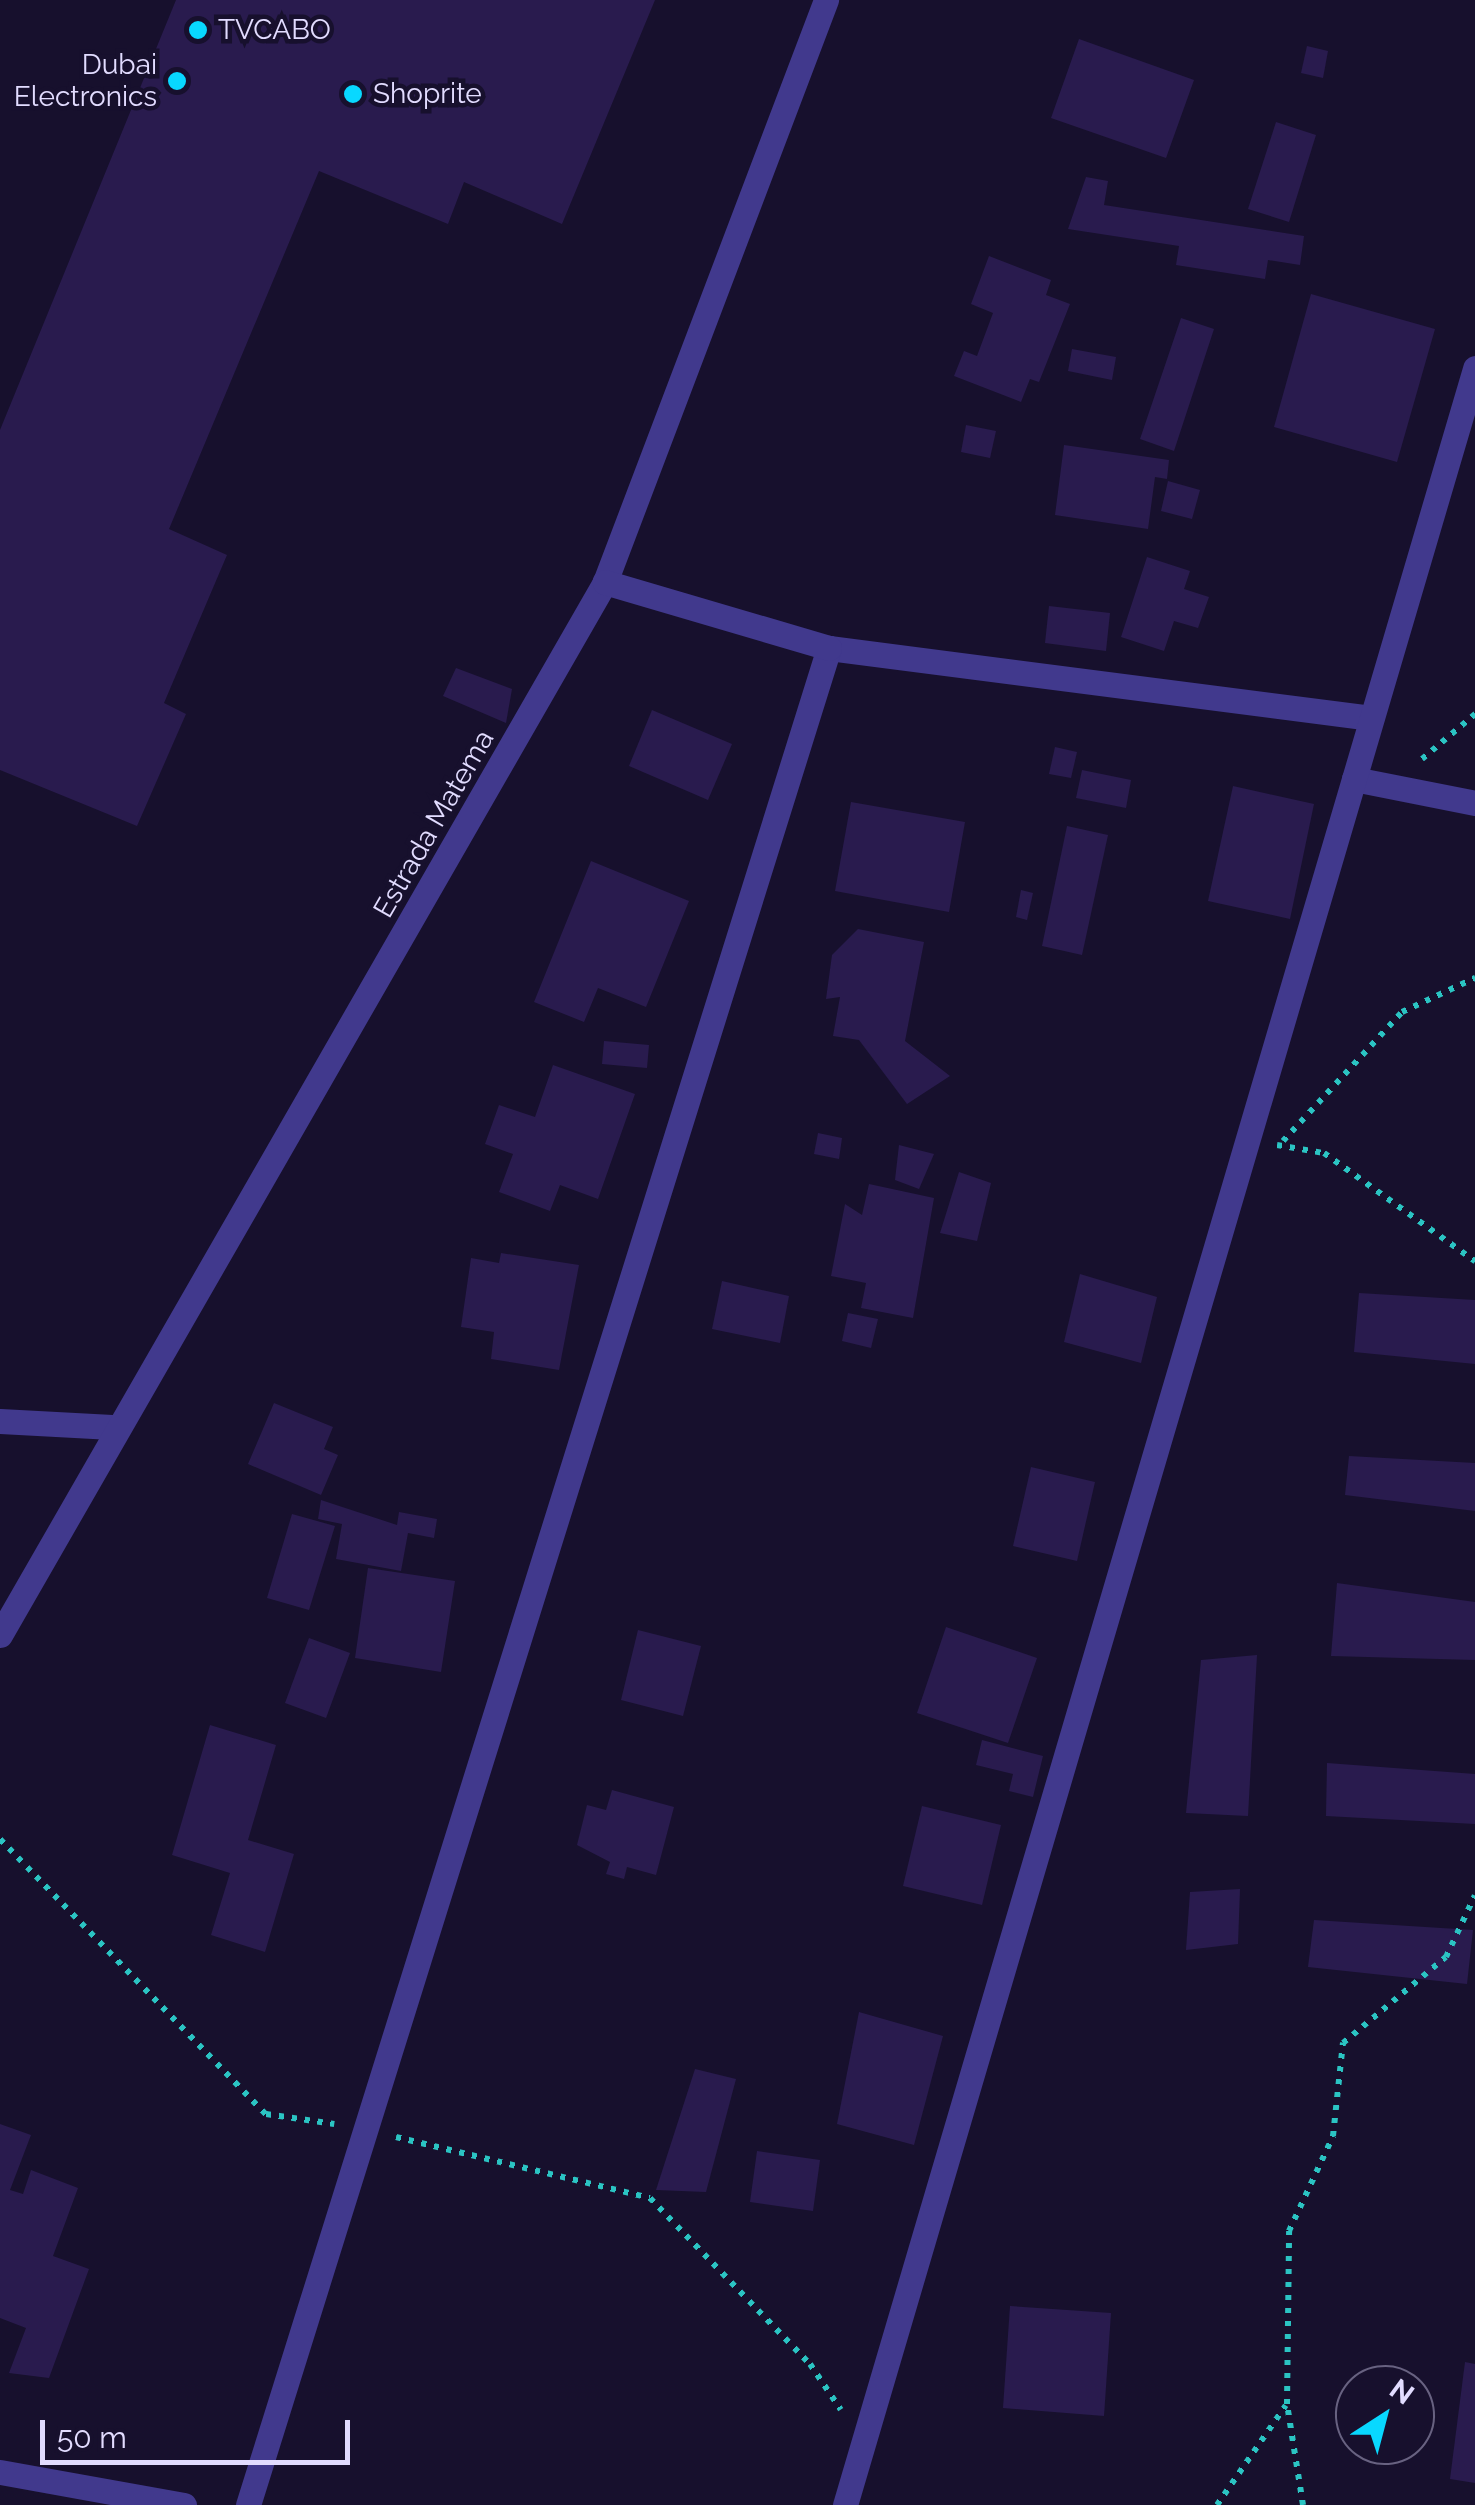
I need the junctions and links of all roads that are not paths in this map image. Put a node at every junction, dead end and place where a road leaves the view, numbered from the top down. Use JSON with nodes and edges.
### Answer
{"nodes":[{"id":1,"x":826,"y":0,"type":"edge"},
{"id":2,"x":1475,"y":368,"type":"edge"},
{"id":3,"x":605,"y":582,"type":"junction"},
{"id":4,"x":828,"y":648,"type":"junction"},
{"id":5,"x":1372,"y":718,"type":"junction"},
{"id":6,"x":1354,"y":779,"type":"junction"},
{"id":7,"x":1475,"y":803,"type":"edge"},
{"id":8,"x":0,"y":1420,"type":"edge"},
{"id":9,"x":112,"y":1427,"type":"junction"},
{"id":10,"x":0,"y":1635,"type":"edge"},
{"id":11,"x":0,"y":2472,"type":"edge"},
{"id":12,"x":184,"y":2505,"type":"edge"},
{"id":13,"x":248,"y":2505,"type":"edge"},
{"id":14,"x":845,"y":2505,"type":"edge"}],
"edges":[{"from":1,"to":3,"type":"street","name":"Estrada Matema"},
{"from":2,"to":5,"type":"street"},
{"from":3,"to":4,"type":"street"},
{"from":3,"to":9,"type":"street","name":"Estrada Matema"},
{"from":4,"to":5,"type":"street"},
{"from":4,"to":13,"type":"street"},
{"from":5,"to":6,"type":"street"},
{"from":6,"to":7,"type":"street"},
{"from":6,"to":14,"type":"street"},
{"from":8,"to":9,"type":"street"},
{"from":9,"to":10,"type":"street","name":"Estrada Matema"},
{"from":11,"to":12,"type":"street"}]}
